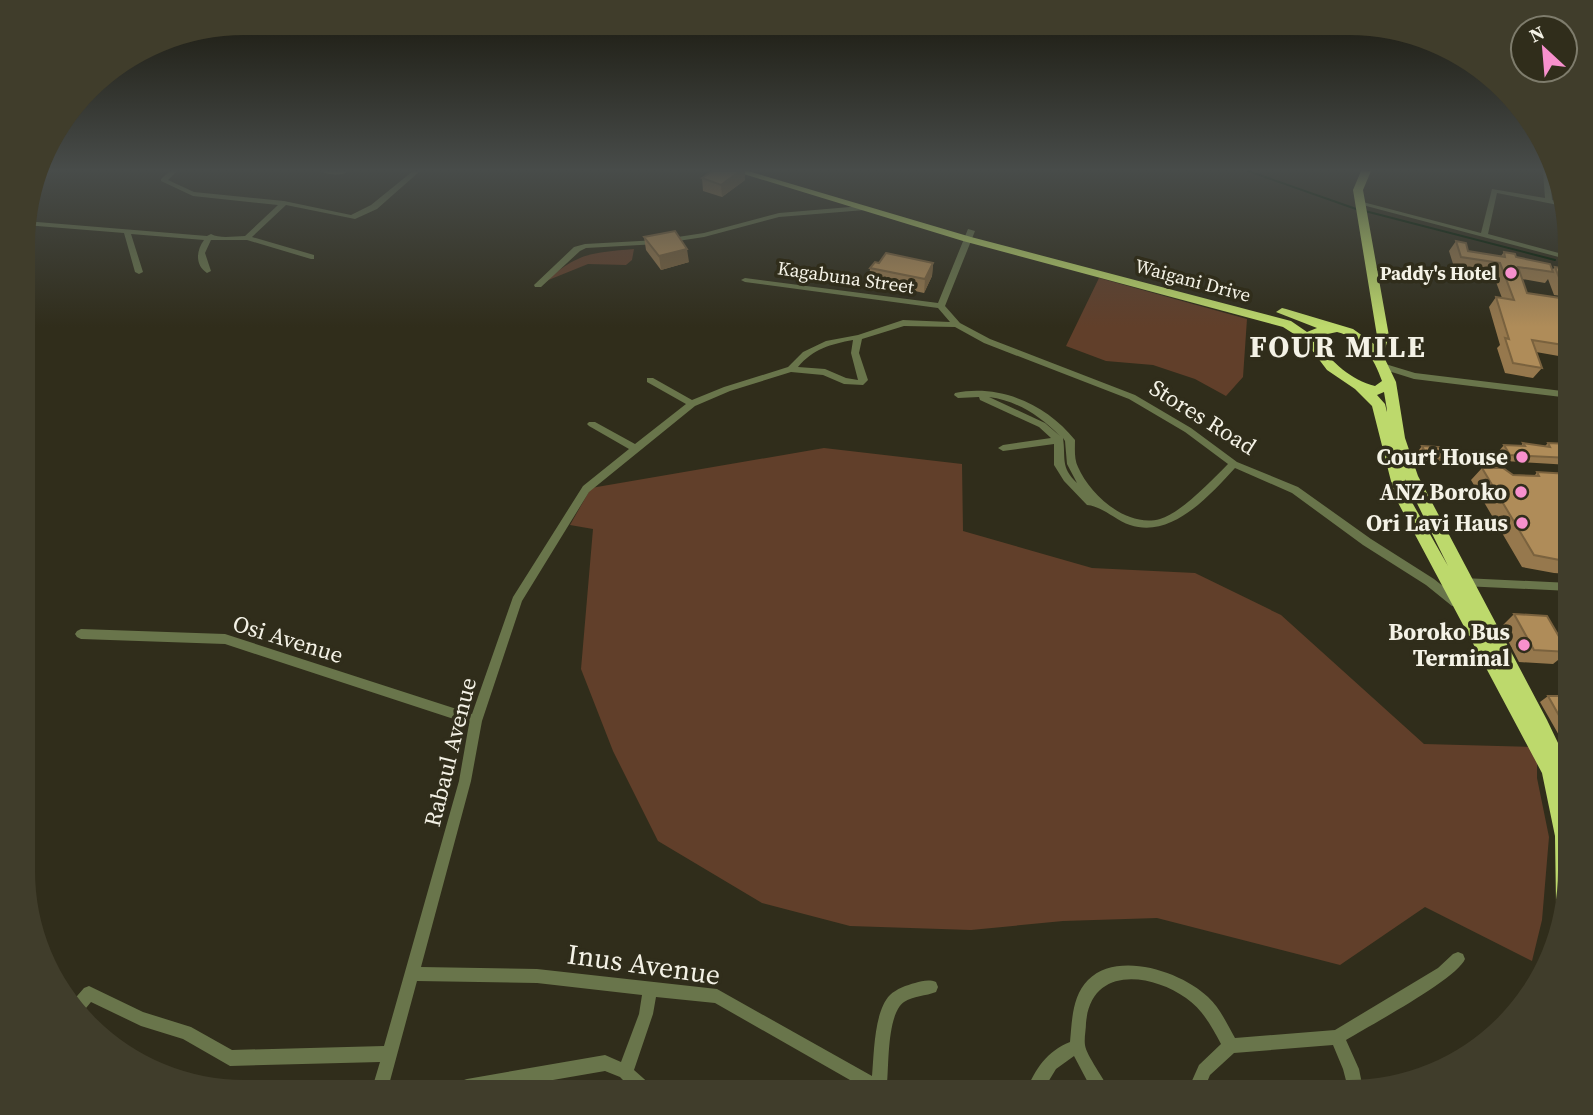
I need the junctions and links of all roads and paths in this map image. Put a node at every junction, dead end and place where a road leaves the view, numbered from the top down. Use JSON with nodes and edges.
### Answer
{"nodes":[{"id":1,"x":263,"y":223,"type":"edge"},
{"id":2,"x":749,"y":223,"type":"edge"},
{"id":3,"x":922,"y":223,"type":"edge"},
{"id":4,"x":931,"y":223,"type":"edge"},
{"id":5,"x":1358,"y":223,"type":"edge"},
{"id":6,"x":1359,"y":223,"type":"edge"},
{"id":7,"x":1425,"y":223,"type":"edge"},
{"id":8,"x":1487,"y":223,"type":"edge"},
{"id":9,"x":36,"y":225,"type":"edge"},
{"id":10,"x":47,"y":226,"type":"junction"},
{"id":11,"x":36,"y":229,"type":"edge"},
{"id":12,"x":127,"y":232,"type":"junction"},
{"id":13,"x":969,"y":235,"type":"junction"},
{"id":14,"x":211,"y":236,"type":"junction"},
{"id":15,"x":1484,"y":236,"type":"junction"},
{"id":16,"x":247,"y":238,"type":"junction"},
{"id":17,"x":311,"y":257,"type":"dead end"},
{"id":18,"x":1558,"y":257,"type":"edge"},
{"id":19,"x":207,"y":271,"type":"dead end"},
{"id":20,"x":139,"y":272,"type":"dead end"},
{"id":21,"x":745,"y":280,"type":"dead end"},
{"id":22,"x":538,"y":285,"type":"dead end"},
{"id":23,"x":942,"y":306,"type":"junction"},
{"id":24,"x":957,"y":325,"type":"junction"},
{"id":25,"x":1360,"y":327,"type":"junction"},
{"id":26,"x":1335,"y":329,"type":"junction"},
{"id":27,"x":859,"y":337,"type":"junction"},
{"id":28,"x":1310,"y":339,"type":"junction"},
{"id":29,"x":792,"y":369,"type":"junction"},
{"id":30,"x":1384,"y":370,"type":"junction"},
{"id":31,"x":1414,"y":376,"type":"junction"},
{"id":32,"x":650,"y":380,"type":"dead end"},
{"id":33,"x":1350,"y":381,"type":"junction"},
{"id":34,"x":1558,"y":394,"type":"edge"},
{"id":35,"x":692,"y":404,"type":"junction"},
{"id":36,"x":592,"y":424,"type":"dead end"},
{"id":37,"x":1059,"y":440,"type":"junction"},
{"id":38,"x":1003,"y":448,"type":"dead end"},
{"id":39,"x":636,"y":449,"type":"junction"},
{"id":40,"x":1234,"y":464,"type":"junction"},
{"id":41,"x":1109,"y":511,"type":"junction"},
{"id":42,"x":1462,"y":582,"type":"junction"},
{"id":43,"x":1558,"y":586,"type":"edge"},
{"id":44,"x":1462,"y":610,"type":"junction"},
{"id":45,"x":81,"y":634,"type":"dead end"},
{"id":46,"x":476,"y":721,"type":"junction"},
{"id":47,"x":1558,"y":763,"type":"edge"},
{"id":48,"x":1558,"y":794,"type":"edge"},
{"id":49,"x":1458,"y":959,"type":"dead end"},
{"id":50,"x":413,"y":974,"type":"junction"},
{"id":51,"x":931,"y":988,"type":"dead end"},
{"id":52,"x":650,"y":989,"type":"junction"},
{"id":53,"x":82,"y":1002,"type":"edge"},
{"id":54,"x":1337,"y":1037,"type":"junction"},
{"id":55,"x":1231,"y":1046,"type":"junction"},
{"id":56,"x":1077,"y":1047,"type":"junction"},
{"id":57,"x":389,"y":1054,"type":"junction"},
{"id":58,"x":625,"y":1072,"type":"junction"},
{"id":59,"x":382,"y":1080,"type":"edge"},
{"id":60,"x":507,"y":1080,"type":"edge"},
{"id":61,"x":633,"y":1080,"type":"edge"},
{"id":62,"x":864,"y":1080,"type":"edge"},
{"id":63,"x":883,"y":1080,"type":"edge"},
{"id":64,"x":1039,"y":1080,"type":"edge"},
{"id":65,"x":1095,"y":1080,"type":"edge"},
{"id":66,"x":1200,"y":1080,"type":"edge"},
{"id":67,"x":1353,"y":1080,"type":"edge"}],
"edges":[{"from":1,"to":16,"type":"street"},
{"from":2,"to":22,"type":"street"},
{"from":3,"to":13,"type":"highway","name":"Waigani Drive"},
{"from":4,"to":13,"type":"highway","name":"Waigani Drive"},
{"from":5,"to":25,"type":"highway"},
{"from":6,"to":30,"type":"highway"},
{"from":7,"to":15,"type":"street"},
{"from":8,"to":15,"type":"street"},
{"from":9,"to":10,"type":"street"},
{"from":10,"to":11,"type":"street"},
{"from":10,"to":12,"type":"street"},
{"from":12,"to":14,"type":"street"},
{"from":12,"to":20,"type":"street"},
{"from":13,"to":23,"type":"street"},
{"from":13,"to":26,"type":"highway","name":"Waigani Drive"},
{"from":13,"to":28,"type":"highway","name":"Waigani Drive"},
{"from":14,"to":16,"type":"street"},
{"from":14,"to":19,"type":"street"},
{"from":15,"to":18,"type":"street"},
{"from":16,"to":17,"type":"street"},
{"from":21,"to":23,"type":"street","name":"Kagabuna Street"},
{"from":23,"to":24,"type":"street","name":"Stores Road"},
{"from":24,"to":27,"type":"street"},
{"from":24,"to":40,"type":"street","name":"Stores Road"},
{"from":25,"to":26,"type":"highway","name":"Waigani Drive"},
{"from":25,"to":30,"type":"highway"},
{"from":26,"to":28,"type":"highway"},
{"from":27,"to":29,"type":"street"},
{"from":27,"to":29,"type":"street"},
{"from":28,"to":33,"type":"highway"},
{"from":29,"to":35,"type":"street","name":"Rabaul Avenue"},
{"from":30,"to":31,"type":"street"},
{"from":30,"to":31,"type":"street"},
{"from":30,"to":33,"type":"highway"},
{"from":30,"to":42,"type":"highway"},
{"from":31,"to":34,"type":"street"},
{"from":32,"to":35,"type":"street"},
{"from":33,"to":44,"type":"highway"},
{"from":35,"to":39,"type":"street","name":"Rabaul Avenue"},
{"from":36,"to":39,"type":"street"},
{"from":37,"to":38,"type":"street"},
{"from":37,"to":41,"type":"street"},
{"from":37,"to":41,"type":"street"},
{"from":39,"to":46,"type":"street","name":"Rabaul Avenue"},
{"from":40,"to":41,"type":"street"},
{"from":40,"to":44,"type":"street","name":"Stores Road"},
{"from":42,"to":43,"type":"street"},
{"from":42,"to":47,"type":"highway"},
{"from":44,"to":48,"type":"highway"},
{"from":45,"to":46,"type":"street","name":"Osi Avenue"},
{"from":46,"to":50,"type":"street","name":"Rabaul Avenue"},
{"from":49,"to":54,"type":"street"},
{"from":50,"to":52,"type":"street","name":"Inus Avenue"},
{"from":50,"to":57,"type":"street","name":"Rabaul Avenue"},
{"from":51,"to":63,"type":"street"},
{"from":52,"to":58,"type":"street"},
{"from":52,"to":62,"type":"street","name":"Inus Avenue"},
{"from":53,"to":57,"type":"street"},
{"from":54,"to":55,"type":"street"},
{"from":54,"to":67,"type":"street"},
{"from":55,"to":56,"type":"street"},
{"from":55,"to":66,"type":"street"},
{"from":56,"to":64,"type":"street"},
{"from":56,"to":65,"type":"street"},
{"from":57,"to":59,"type":"street","name":"Rabaul Avenue"},
{"from":58,"to":60,"type":"street"},
{"from":58,"to":61,"type":"street"}]}
